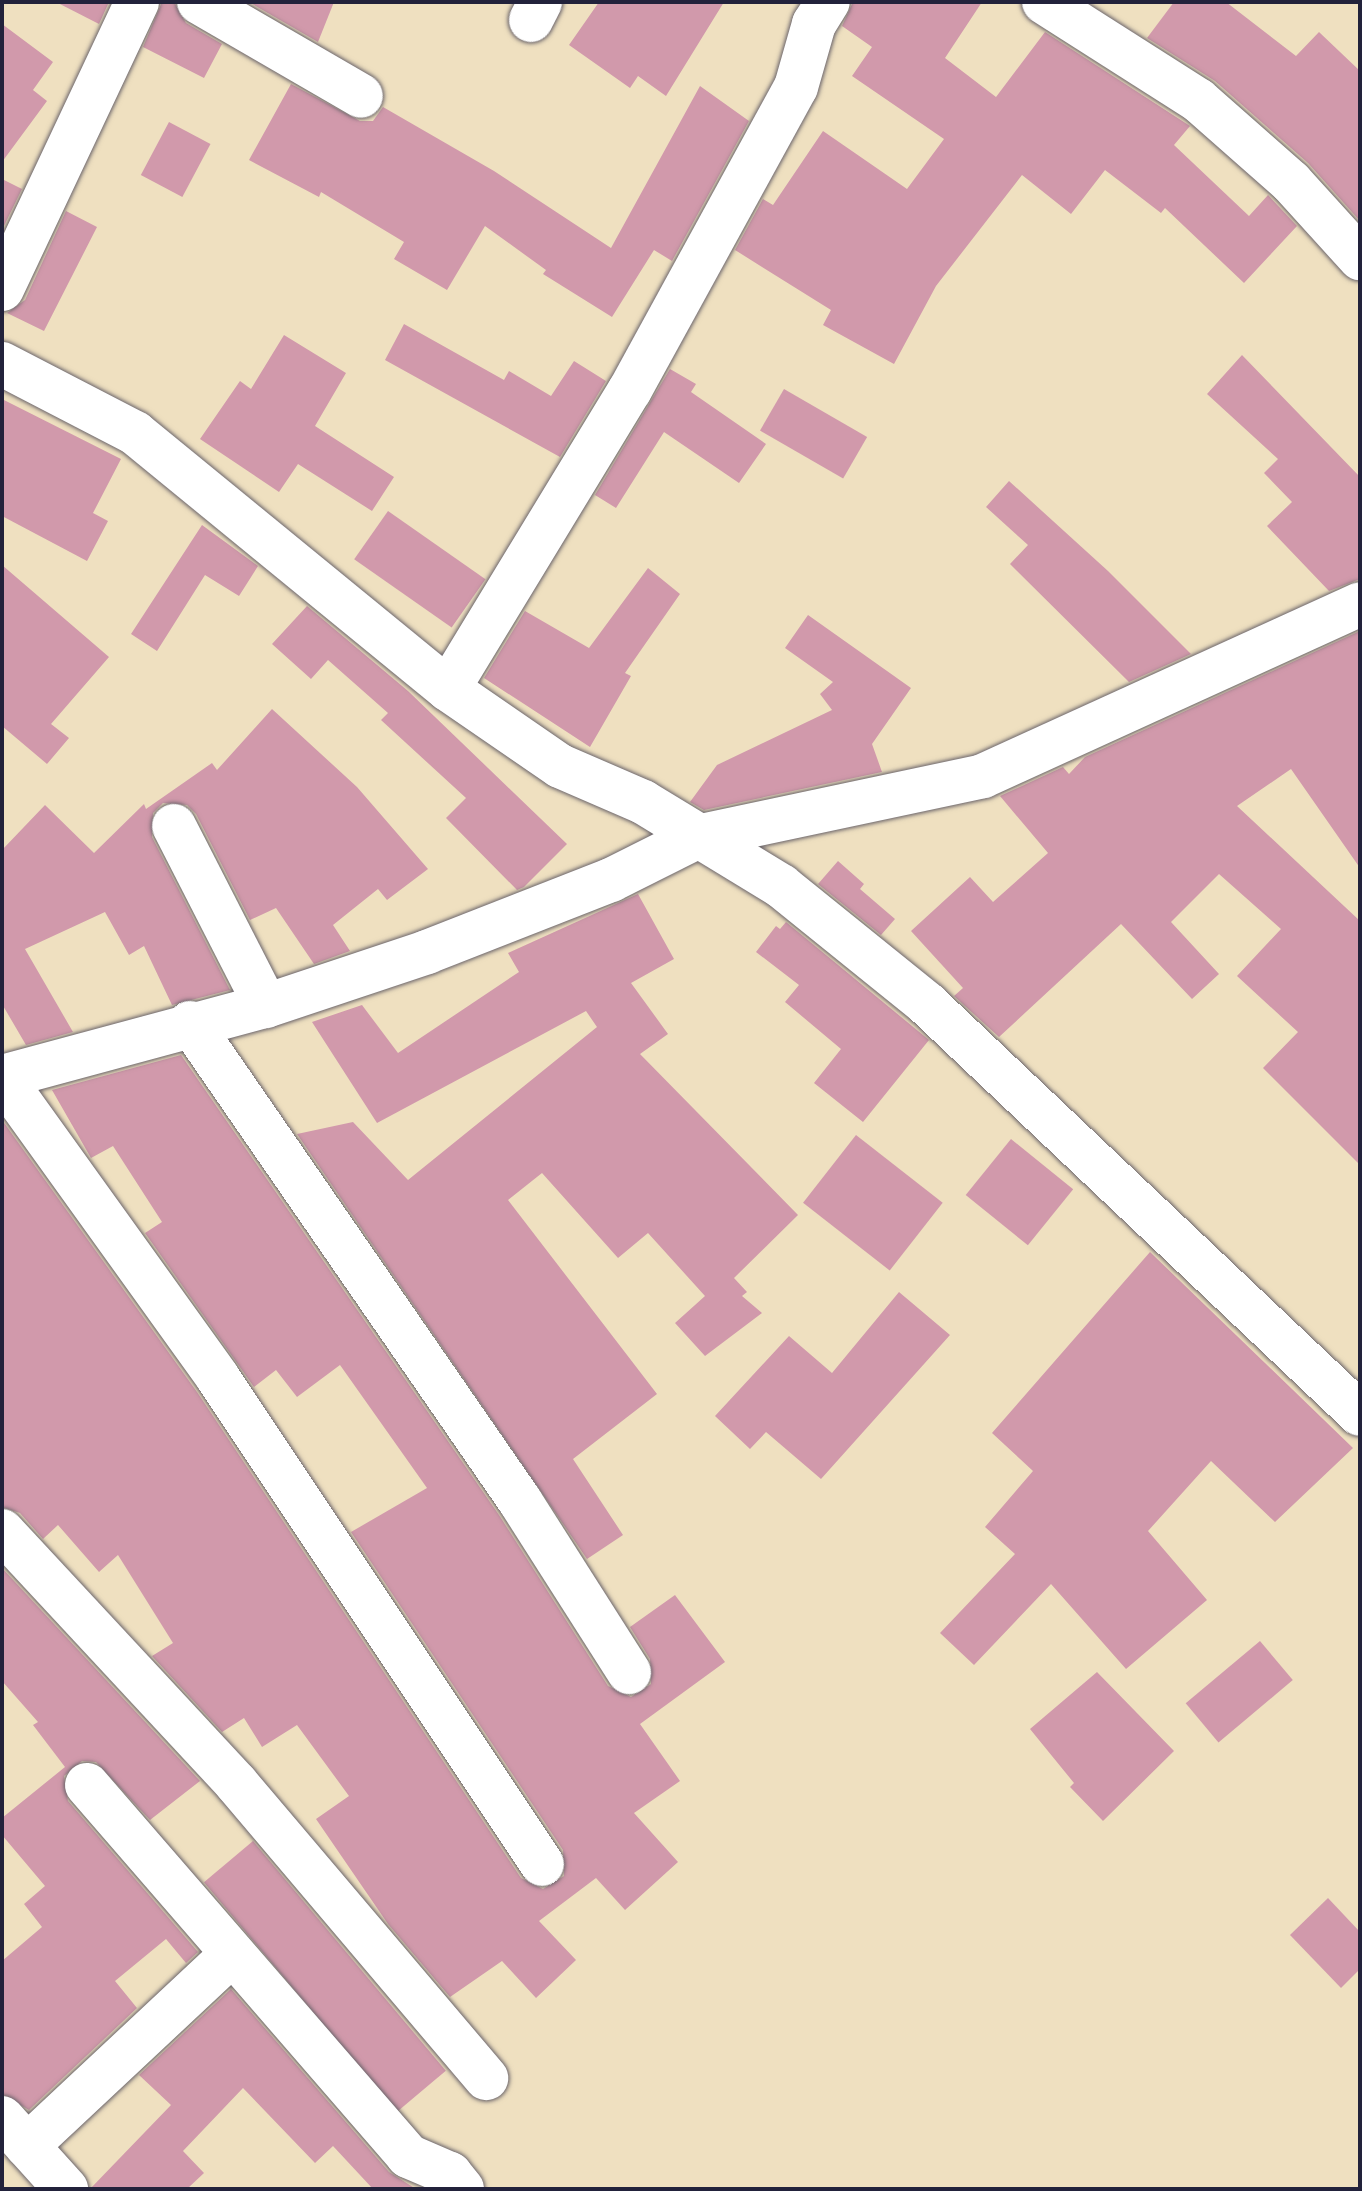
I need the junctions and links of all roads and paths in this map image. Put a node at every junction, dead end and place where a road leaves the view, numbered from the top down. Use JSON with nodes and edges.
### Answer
{"nodes":[{"id":1,"x":137,"y":2,"type":"edge"},
{"id":2,"x":199,"y":2,"type":"edge"},
{"id":3,"x":828,"y":2,"type":"edge"},
{"id":4,"x":1044,"y":2,"type":"edge"},
{"id":5,"x":361,"y":96,"type":"dead end"},
{"id":6,"x":1360,"y":258,"type":"edge"},
{"id":7,"x":2,"y":289,"type":"edge"},
{"id":8,"x":2,"y":364,"type":"edge"},
{"id":9,"x":1360,"y":604,"type":"edge"},
{"id":10,"x":448,"y":689,"type":"junction"},
{"id":11,"x":174,"y":826,"type":"dead end"},
{"id":12,"x":697,"y":837,"type":"junction"},
{"id":13,"x":266,"y":1006,"type":"junction"},
{"id":14,"x":190,"y":1023,"type":"junction"},
{"id":15,"x":2,"y":1077,"type":"edge"},
{"id":16,"x":1360,"y":1414,"type":"edge"},
{"id":17,"x":2,"y":1531,"type":"edge"},
{"id":18,"x":629,"y":1672,"type":"dead end"},
{"id":19,"x":87,"y":1785,"type":"dead end"},
{"id":20,"x":542,"y":1864,"type":"dead end"},
{"id":21,"x":230,"y":1956,"type":"junction"},
{"id":22,"x":486,"y":2078,"type":"dead end"},
{"id":23,"x":14,"y":2132,"type":"edge"},
{"id":24,"x":66,"y":2189,"type":"edge"},
{"id":25,"x":462,"y":2189,"type":"edge"}],
"edges":[{"from":1,"to":7,"type":"street"},
{"from":2,"to":5,"type":"street"},
{"from":3,"to":10,"type":"street"},
{"from":4,"to":6,"type":"street"},
{"from":8,"to":10,"type":"street"},
{"from":9,"to":12,"type":"street"},
{"from":10,"to":12,"type":"street"},
{"from":11,"to":13,"type":"street"},
{"from":12,"to":13,"type":"street"},
{"from":12,"to":16,"type":"street"},
{"from":13,"to":14,"type":"street"},
{"from":14,"to":15,"type":"street"},
{"from":14,"to":18,"type":"street"},
{"from":15,"to":20,"type":"street"},
{"from":17,"to":22,"type":"street"},
{"from":19,"to":21,"type":"street"},
{"from":21,"to":23,"type":"street"},
{"from":21,"to":25,"type":"street"},
{"from":23,"to":24,"type":"street"}]}
